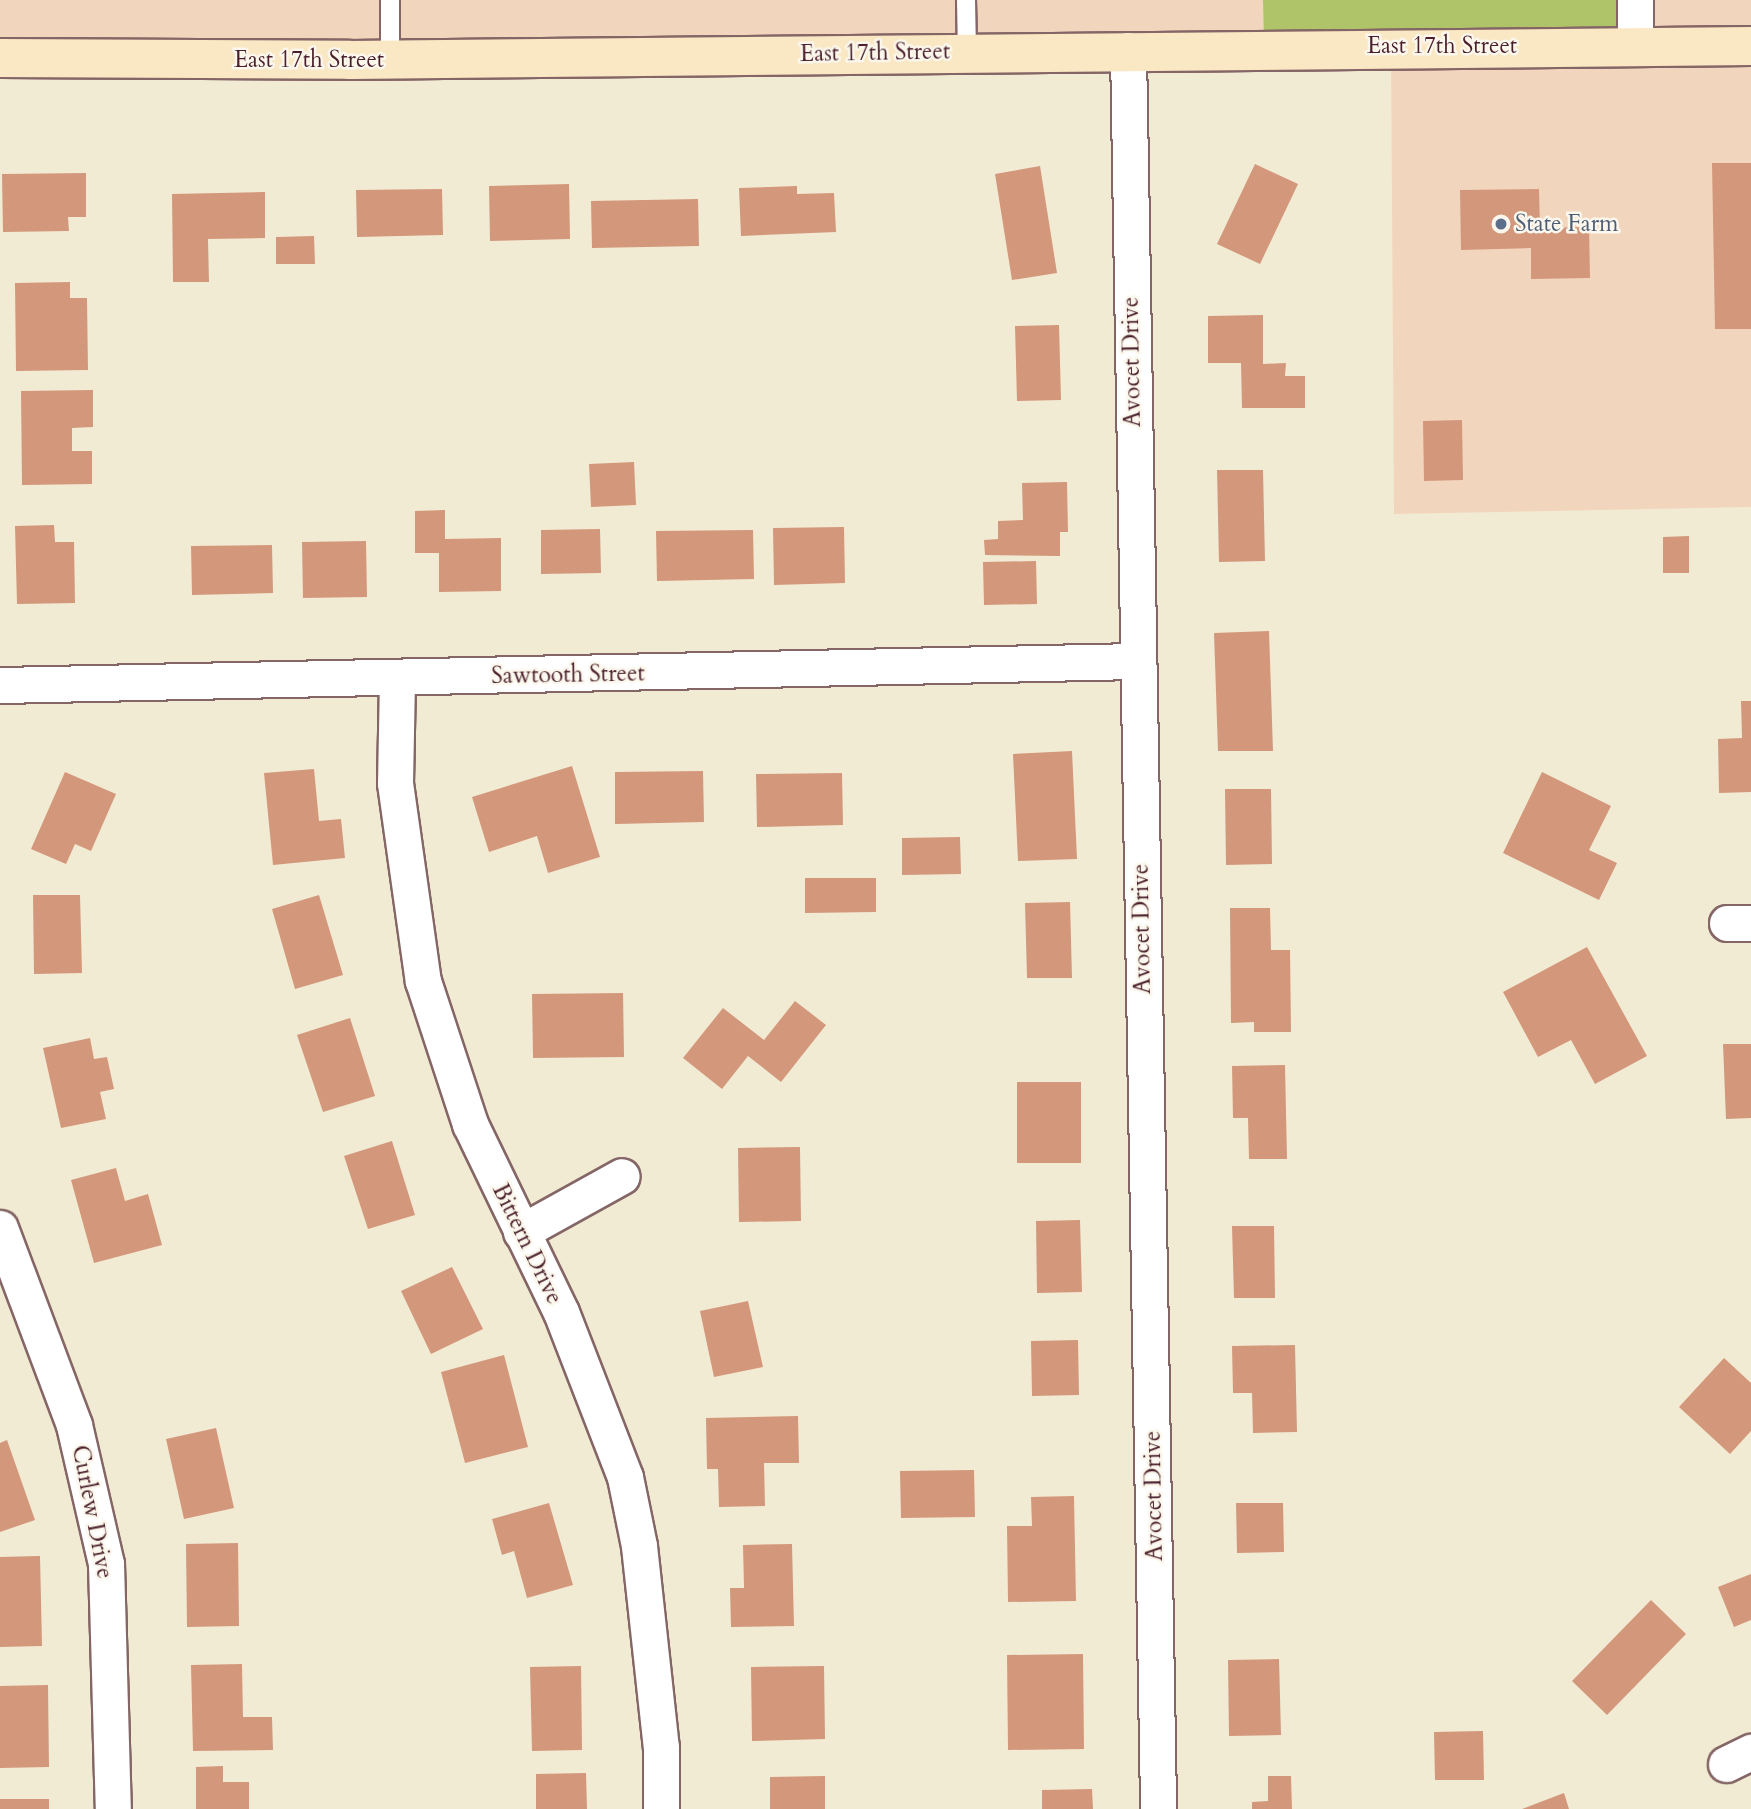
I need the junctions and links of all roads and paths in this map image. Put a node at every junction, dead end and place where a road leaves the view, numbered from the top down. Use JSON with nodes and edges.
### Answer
{"nodes":[{"id":1,"x":390,"y":0,"type":"edge"},
{"id":2,"x":966,"y":0,"type":"edge"},
{"id":3,"x":1635,"y":0,"type":"edge"},
{"id":4,"x":1635,"y":46,"type":"junction"},
{"id":5,"x":1751,"y":46,"type":"edge"},
{"id":6,"x":1128,"y":50,"type":"junction"},
{"id":7,"x":967,"y":52,"type":"junction"},
{"id":8,"x":0,"y":58,"type":"edge"},
{"id":9,"x":390,"y":60,"type":"junction"},
{"id":10,"x":1136,"y":661,"type":"junction"},
{"id":11,"x":397,"y":679,"type":"junction"},
{"id":12,"x":0,"y":685,"type":"edge"},
{"id":13,"x":622,"y":1176,"type":"dead end"},
{"id":14,"x":0,"y":1228,"type":"edge"},
{"id":15,"x":522,"y":1233,"type":"junction"},
{"id":16,"x":113,"y":1809,"type":"edge"},
{"id":17,"x":662,"y":1809,"type":"edge"},
{"id":18,"x":1158,"y":1809,"type":"edge"}],
"edges":[{"from":1,"to":9,"type":"lane"},
{"from":2,"to":7,"type":"lane"},
{"from":3,"to":4,"type":"street"},
{"from":4,"to":5,"type":"main road","name":"East 17th Street"},
{"from":4,"to":6,"type":"main road","name":"East 17th Street"},
{"from":6,"to":7,"type":"main road","name":"East 17th Street"},
{"from":6,"to":10,"type":"street","name":"Avocet Drive"},
{"from":7,"to":9,"type":"main road","name":"East 17th Street"},
{"from":8,"to":9,"type":"main road","name":"East 17th Street"},
{"from":10,"to":11,"type":"street","name":"Sawtooth Street"},
{"from":10,"to":18,"type":"street","name":"Avocet Drive"},
{"from":11,"to":12,"type":"street","name":"Sawtooth Street"},
{"from":11,"to":15,"type":"street","name":"Bittern Drive"},
{"from":13,"to":15,"type":"street"},
{"from":14,"to":16,"type":"street","name":"Curlew Drive"},
{"from":15,"to":17,"type":"street","name":"Bittern Drive"}]}
